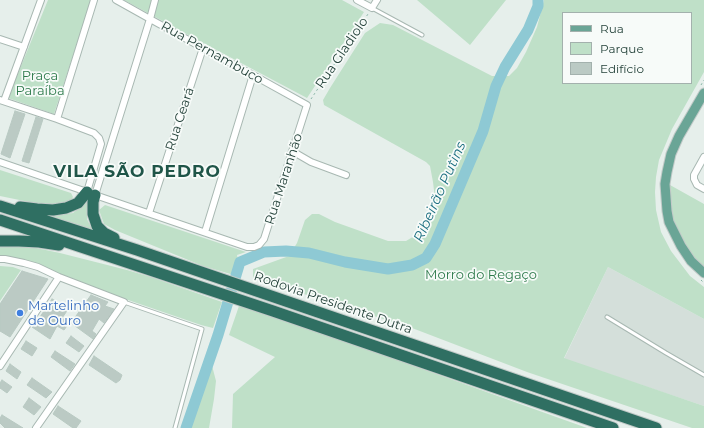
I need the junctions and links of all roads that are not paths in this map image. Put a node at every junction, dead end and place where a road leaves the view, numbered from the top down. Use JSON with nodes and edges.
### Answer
{"nodes":[{"id":1,"x":41,"y":0,"type":"edge"},
{"id":2,"x":94,"y":0,"type":"edge"},
{"id":3,"x":116,"y":0,"type":"edge"},
{"id":4,"x":156,"y":0,"type":"edge"},
{"id":5,"x":357,"y":0,"type":"edge"},
{"id":6,"x":377,"y":0,"type":"edge"},
{"id":7,"x":372,"y":8,"type":"junction"},
{"id":8,"x":150,"y":19,"type":"junction"},
{"id":9,"x":422,"y":35,"type":"dead end"},
{"id":10,"x":0,"y":39,"type":"edge"},
{"id":11,"x":24,"y":47,"type":"junction"},
{"id":12,"x":203,"y":48,"type":"junction"},
{"id":13,"x":253,"y":76,"type":"junction"},
{"id":14,"x":702,"y":90,"type":"edge"},
{"id":15,"x":2,"y":101,"type":"edge"},
{"id":16,"x":307,"y":105,"type":"joint"},
{"id":17,"x":57,"y":119,"type":"junction"},
{"id":18,"x":292,"y":151,"type":"junction"},
{"id":19,"x":704,"y":157,"type":"edge"},
{"id":20,"x":0,"y":162,"type":"edge"},
{"id":21,"x":346,"y":175,"type":"dead end"},
{"id":22,"x":704,"y":189,"type":"edge"},
{"id":23,"x":91,"y":194,"type":"junction"},
{"id":24,"x":0,"y":205,"type":"edge"},
{"id":25,"x":149,"y":213,"type":"junction"},
{"id":26,"x":0,"y":220,"type":"edge"},
{"id":27,"x":205,"y":232,"type":"junction"},
{"id":28,"x":0,"y":241,"type":"edge"},
{"id":29,"x":137,"y":250,"type":"junction"},
{"id":30,"x":94,"y":251,"type":"junction"},
{"id":31,"x":0,"y":259,"type":"edge"},
{"id":32,"x":700,"y":274,"type":"edge"},
{"id":33,"x":59,"y":277,"type":"junction"},
{"id":34,"x":124,"y":302,"type":"junction"},
{"id":35,"x":606,"y":317,"type":"dead end"},
{"id":36,"x":0,"y":366,"type":"edge"},
{"id":37,"x":704,"y":375,"type":"edge"},
{"id":38,"x":36,"y":428,"type":"edge"},
{"id":39,"x":175,"y":428,"type":"edge"},
{"id":40,"x":612,"y":428,"type":"edge"},
{"id":41,"x":656,"y":428,"type":"edge"}],
"edges":[{"from":1,"to":11,"type":"street"},
{"from":2,"to":17,"type":"street"},
{"from":3,"to":8,"type":"street","name":"Rua Pernambuco"},
{"from":4,"to":8,"type":"street"},
{"from":5,"to":7,"type":"street"},
{"from":6,"to":7,"type":"street","name":"Rua Gladiolo"},
{"from":7,"to":9,"type":"lane"},
{"from":8,"to":12,"type":"street","name":"Rua Pernambuco"},
{"from":8,"to":23,"type":"street"},
{"from":10,"to":11,"type":"street"},
{"from":11,"to":15,"type":"street"},
{"from":12,"to":13,"type":"street","name":"Rua Pernambuco"},
{"from":12,"to":25,"type":"street","name":"Rua Ceará"},
{"from":13,"to":16,"type":"street","name":"Rua Pernambuco"},
{"from":13,"to":27,"type":"street"},
{"from":14,"to":32,"type":"main road"},
{"from":15,"to":17,"type":"street"},
{"from":16,"to":18,"type":"street","name":"Rua Maranhão"},
{"from":17,"to":23,"type":"street"},
{"from":18,"to":21,"type":"street"},
{"from":18,"to":27,"type":"street","name":"Rua Maranhão"},
{"from":19,"to":22,"type":"street"},
{"from":20,"to":23,"type":"street"},
{"from":23,"to":24,"type":"highway"},
{"from":23,"to":25,"type":"street"},
{"from":23,"to":29,"type":"highway"},
{"from":24,"to":29,"type":"highway","name":"Rodovia Presidente Dutra"},
{"from":25,"to":27,"type":"street"},
{"from":26,"to":30,"type":"highway","name":"Rodovia Presidente Dutra"},
{"from":28,"to":30,"type":"highway"},
{"from":29,"to":41,"type":"highway","name":"Rodovia Presidente Dutra"},
{"from":30,"to":40,"type":"highway","name":"Rodovia Presidente Dutra"},
{"from":31,"to":33,"type":"street"},
{"from":33,"to":34,"type":"street"},
{"from":33,"to":36,"type":"street"},
{"from":34,"to":38,"type":"street"},
{"from":34,"to":39,"type":"lane"},
{"from":35,"to":37,"type":"lane"}]}
